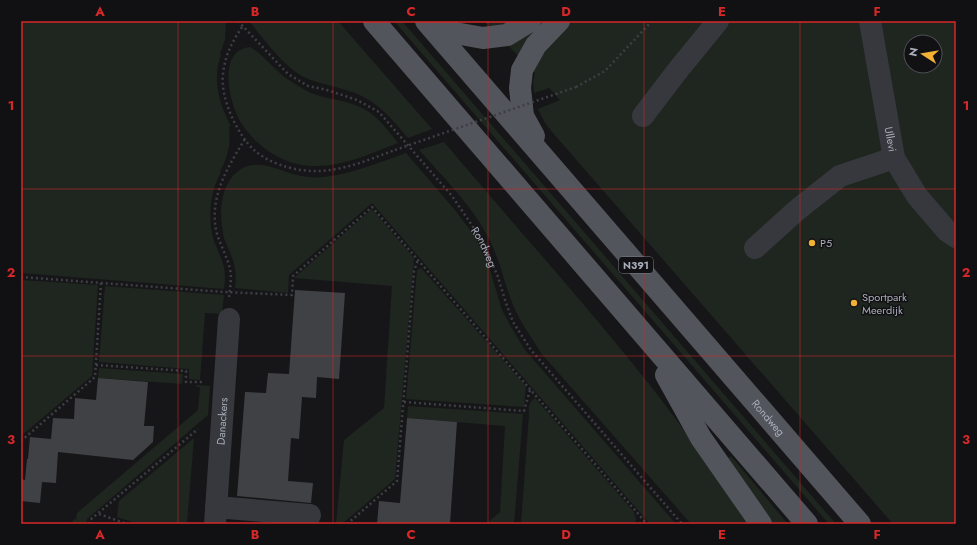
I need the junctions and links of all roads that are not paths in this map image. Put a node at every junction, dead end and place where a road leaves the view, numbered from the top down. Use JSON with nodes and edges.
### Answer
{"nodes":[{"id":1,"x":374,"y":21,"type":"edge"},
{"id":2,"x":426,"y":21,"type":"edge"},
{"id":3,"x":434,"y":21,"type":"edge"},
{"id":4,"x":530,"y":21,"type":"edge"},
{"id":5,"x":559,"y":21,"type":"edge"},
{"id":6,"x":718,"y":21,"type":"edge"},
{"id":7,"x":870,"y":21,"type":"edge"},
{"id":8,"x":643,"y":116,"type":"dead end"},
{"id":9,"x":545,"y":158,"type":"junction"},
{"id":10,"x":894,"y":158,"type":"junction"},
{"id":11,"x":956,"y":237,"type":"edge"},
{"id":12,"x":755,"y":248,"type":"dead end"},
{"id":13,"x":229,"y":319,"type":"dead end"},
{"id":14,"x":642,"y":334,"type":"junction"},
{"id":15,"x":310,"y":515,"type":"dead end"},
{"id":16,"x":215,"y":516,"type":"edge"},
{"id":17,"x":761,"y":524,"type":"edge"},
{"id":18,"x":807,"y":524,"type":"edge"},
{"id":19,"x":860,"y":524,"type":"edge"}],
"edges":[{"from":1,"to":14,"type":"main road"},
{"from":2,"to":9,"type":"main road","name":"Rondweg","number":"N391"},
{"from":3,"to":4,"type":"main road"},
{"from":5,"to":9,"type":"main road"},
{"from":6,"to":8,"type":"street"},
{"from":7,"to":10,"type":"street","name":"Ullevi"},
{"from":9,"to":19,"type":"main road","name":"Rondweg","number":"N391"},
{"from":10,"to":11,"type":"street","name":"Ullevi"},
{"from":10,"to":12,"type":"street"},
{"from":13,"to":16,"type":"street","name":"Danackers"},
{"from":14,"to":17,"type":"main road"},
{"from":14,"to":18,"type":"main road"},
{"from":15,"to":16,"type":"street"}]}
